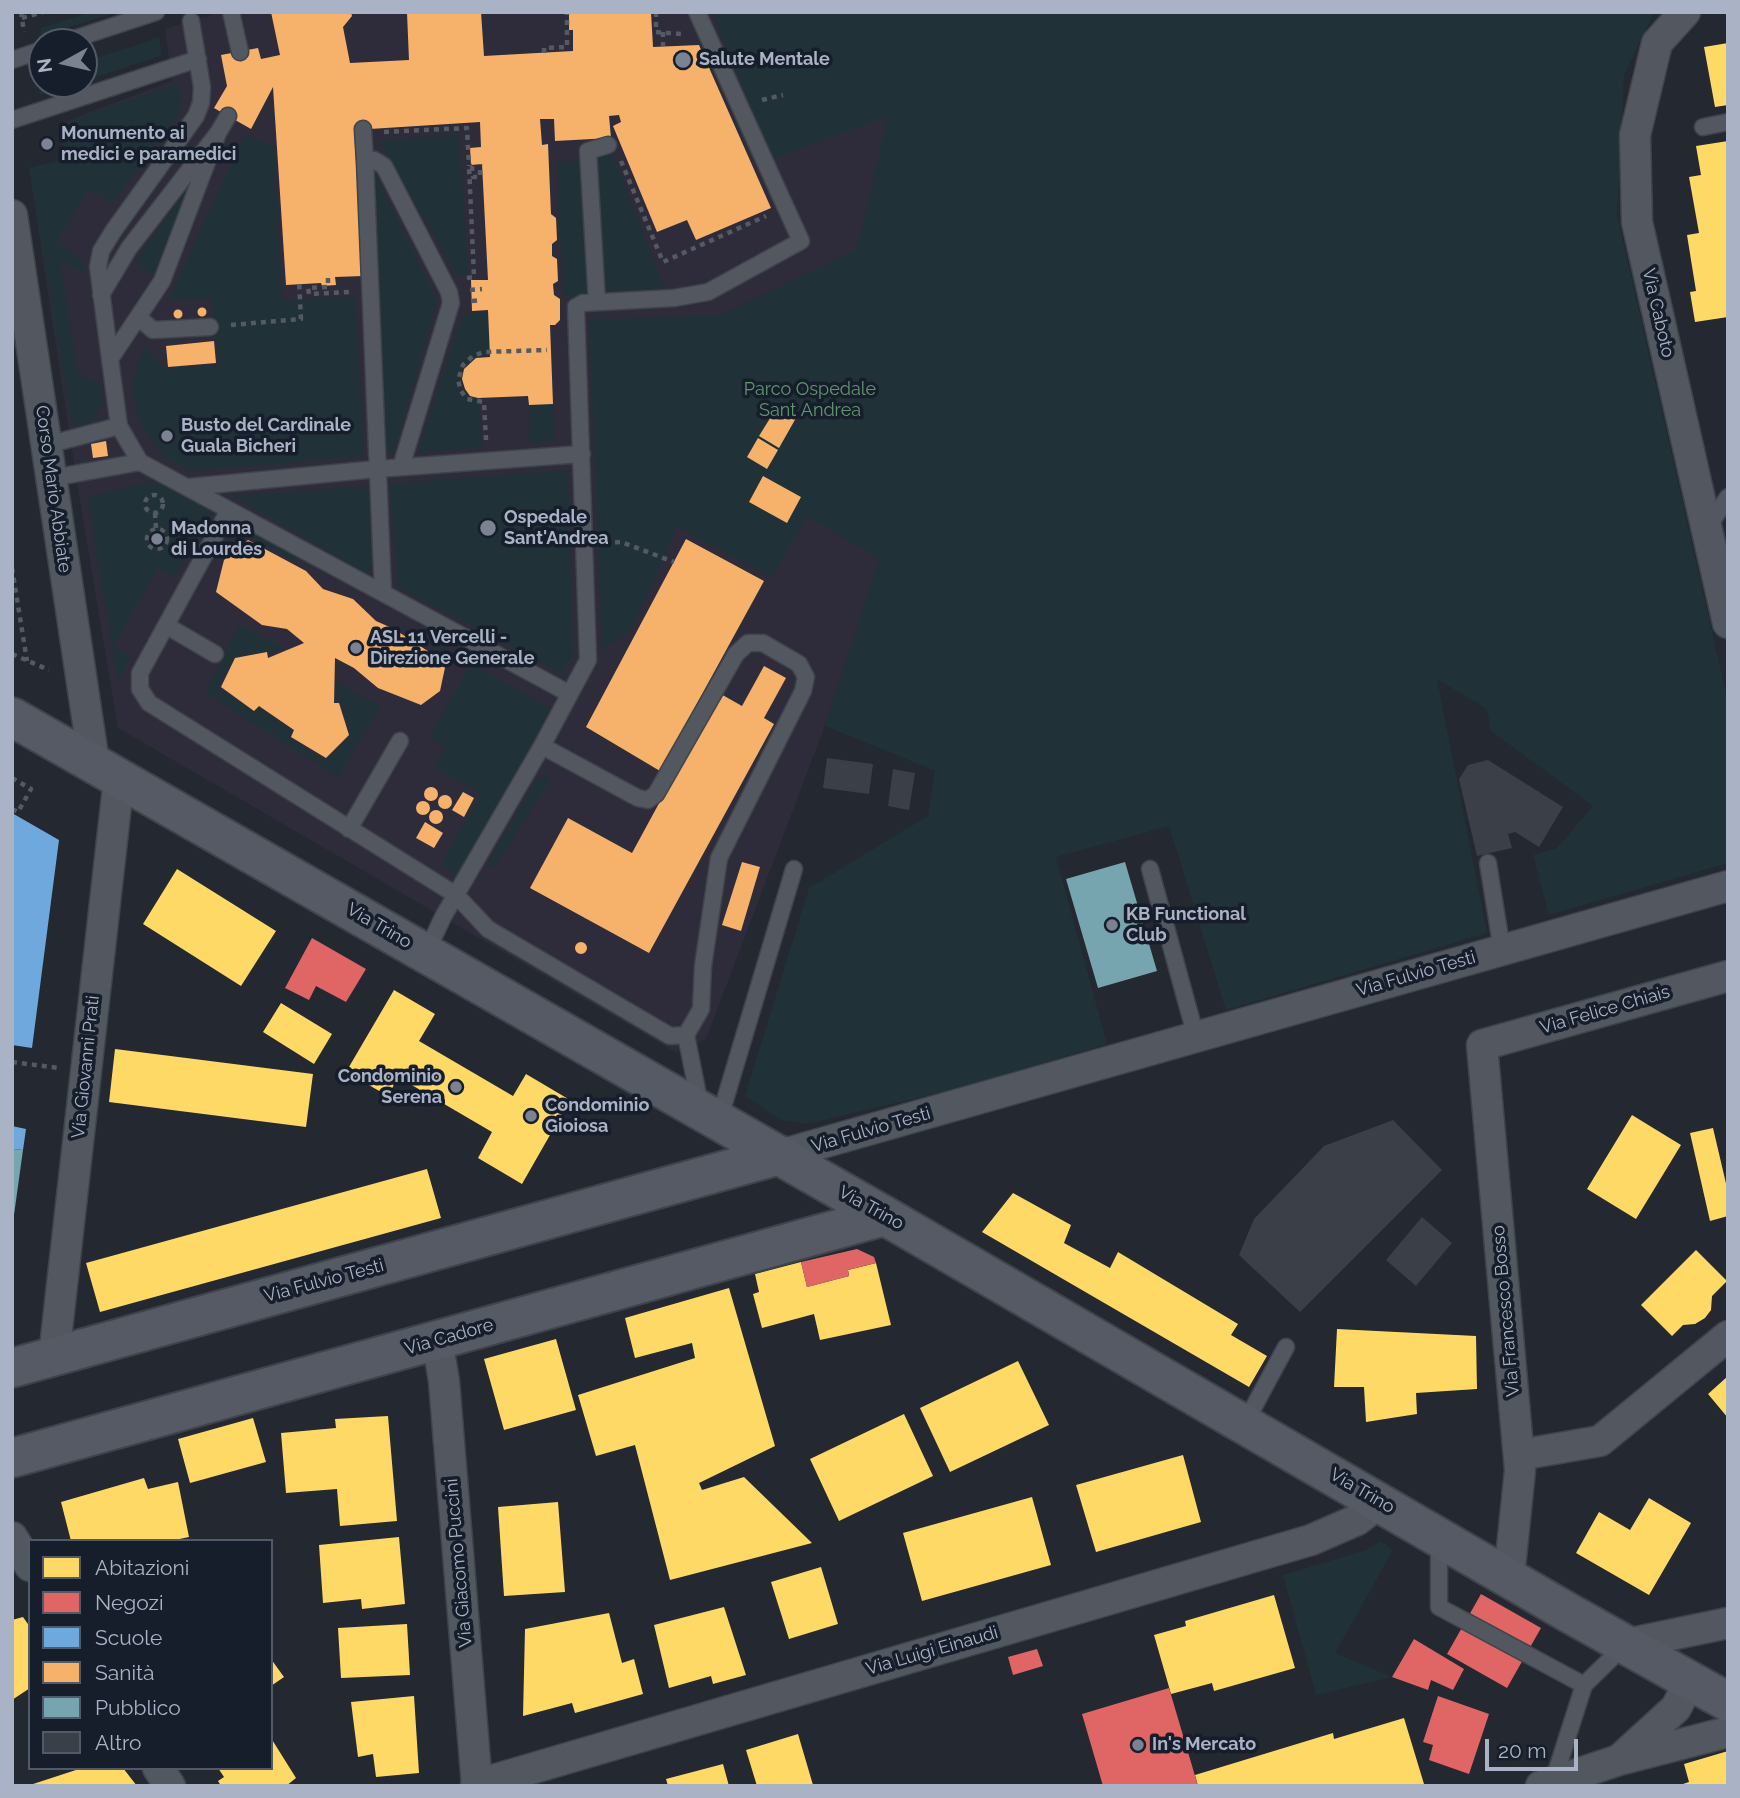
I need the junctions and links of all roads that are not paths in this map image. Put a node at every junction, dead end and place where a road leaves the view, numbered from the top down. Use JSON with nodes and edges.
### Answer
{"nodes":[{"id":1,"x":156,"y":12,"type":"edge"},
{"id":2,"x":232,"y":12,"type":"edge"},
{"id":3,"x":697,"y":12,"type":"edge"},
{"id":4,"x":1685,"y":12,"type":"edge"},
{"id":5,"x":191,"y":21,"type":"dead end"},
{"id":6,"x":98,"y":31,"type":"edge"},
{"id":7,"x":240,"y":52,"type":"dead end"},
{"id":8,"x":198,"y":59,"type":"junction"},
{"id":9,"x":228,"y":116,"type":"dead end"},
{"id":10,"x":12,"y":120,"type":"edge"},
{"id":11,"x":1728,"y":122,"type":"edge"},
{"id":12,"x":1703,"y":127,"type":"dead end"},
{"id":13,"x":363,"y":131,"type":"road end"},
{"id":14,"x":218,"y":133,"type":"junction"},
{"id":15,"x":613,"y":149,"type":"road end"},
{"id":16,"x":365,"y":161,"type":"junction"},
{"id":17,"x":12,"y":215,"type":"edge"},
{"id":18,"x":101,"y":295,"type":"junction"},
{"id":19,"x":597,"y":302,"type":"junction"},
{"id":20,"x":138,"y":317,"type":"junction"},
{"id":21,"x":210,"y":327,"type":"road end"},
{"id":22,"x":110,"y":359,"type":"junction"},
{"id":23,"x":119,"y":426,"type":"junction"},
{"id":24,"x":47,"y":445,"type":"junction"},
{"id":25,"x":582,"y":454,"type":"junction"},
{"id":26,"x":140,"y":462,"type":"junction"},
{"id":27,"x":401,"y":467,"type":"junction"},
{"id":28,"x":377,"y":469,"type":"junction"},
{"id":29,"x":52,"y":478,"type":"junction"},
{"id":30,"x":189,"y":487,"type":"junction"},
{"id":31,"x":1728,"y":497,"type":"edge"},
{"id":32,"x":229,"y":510,"type":"junction"},
{"id":33,"x":1706,"y":524,"type":"junction"},
{"id":34,"x":383,"y":593,"type":"junction"},
{"id":35,"x":1728,"y":622,"type":"edge"},
{"id":36,"x":167,"y":626,"type":"junction"},
{"id":37,"x":215,"y":654,"type":"dead end"},
{"id":38,"x":570,"y":694,"type":"junction"},
{"id":39,"x":12,"y":717,"type":"edge"},
{"id":40,"x":400,"y":741,"type":"dead end"},
{"id":41,"x":542,"y":746,"type":"junction"},
{"id":42,"x":106,"y":771,"type":"junction"},
{"id":43,"x":349,"y":829,"type":"junction"},
{"id":44,"x":1488,"y":863,"type":"dead end"},
{"id":45,"x":794,"y":869,"type":"dead end"},
{"id":46,"x":1150,"y":869,"type":"dead end"},
{"id":47,"x":1728,"y":886,"type":"edge"},
{"id":48,"x":456,"y":895,"type":"junction"},
{"id":49,"x":1503,"y":950,"type":"junction"},
{"id":50,"x":426,"y":953,"type":"junction"},
{"id":51,"x":1728,"y":976,"type":"edge"},
{"id":52,"x":686,"y":1035,"type":"junction"},
{"id":53,"x":1196,"y":1037,"type":"junction"},
{"id":54,"x":1482,"y":1045,"type":"joint"},
{"id":55,"x":710,"y":1116,"type":"junction"},
{"id":56,"x":780,"y":1155,"type":"junction"},
{"id":57,"x":885,"y":1216,"type":"junction"},
{"id":58,"x":1728,"y":1336,"type":"edge"},
{"id":59,"x":437,"y":1340,"type":"junction"},
{"id":60,"x":1286,"y":1347,"type":"dead end"},
{"id":61,"x":54,"y":1356,"type":"junction"},
{"id":62,"x":12,"y":1368,"type":"edge"},
{"id":63,"x":1245,"y":1423,"type":"junction"},
{"id":64,"x":1519,"y":1455,"type":"junction"},
{"id":65,"x":12,"y":1458,"type":"edge"},
{"id":66,"x":1381,"y":1502,"type":"junction"},
{"id":67,"x":1439,"y":1536,"type":"junction"},
{"id":68,"x":12,"y":1537,"type":"edge"},
{"id":69,"x":28,"y":1563,"type":"edge"},
{"id":70,"x":1509,"y":1577,"type":"junction"},
{"id":71,"x":1728,"y":1623,"type":"edge"},
{"id":72,"x":1627,"y":1644,"type":"junction"},
{"id":73,"x":1690,"y":1681,"type":"junction"},
{"id":74,"x":1584,"y":1685,"type":"junction"},
{"id":75,"x":1728,"y":1702,"type":"edge"},
{"id":76,"x":1728,"y":1732,"type":"edge"},
{"id":77,"x":1619,"y":1760,"type":"junction"},
{"id":78,"x":159,"y":1770,"type":"edge"},
{"id":79,"x":1547,"y":1784,"type":"edge"},
{"id":80,"x":477,"y":1785,"type":"edge"},
{"id":81,"x":170,"y":1786,"type":"edge"}],
"edges":[{"from":1,"to":6,"type":"lane"},
{"from":2,"to":7,"type":"lane"},
{"from":3,"to":19,"type":"lane"},
{"from":4,"to":33,"type":"street","name":"Via Caboto"},
{"from":5,"to":8,"type":"lane"},
{"from":8,"to":10,"type":"lane"},
{"from":8,"to":18,"type":"lane"},
{"from":9,"to":14,"type":"lane"},
{"from":11,"to":12,"type":"lane"},
{"from":13,"to":16,"type":"lane"},
{"from":14,"to":18,"type":"lane"},
{"from":14,"to":20,"type":"lane"},
{"from":15,"to":19,"type":"lane"},
{"from":16,"to":27,"type":"lane"},
{"from":16,"to":28,"type":"lane"},
{"from":17,"to":24,"type":"street","name":"Corso Mario Abbiate"},
{"from":18,"to":22,"type":"lane"},
{"from":19,"to":25,"type":"lane"},
{"from":20,"to":21,"type":"lane"},
{"from":20,"to":22,"type":"lane"},
{"from":22,"to":23,"type":"lane"},
{"from":23,"to":24,"type":"lane"},
{"from":23,"to":26,"type":"lane"},
{"from":24,"to":29,"type":"street","name":"Corso Mario Abbiate"},
{"from":25,"to":27,"type":"lane"},
{"from":25,"to":38,"type":"lane"},
{"from":26,"to":29,"type":"lane"},
{"from":26,"to":30,"type":"lane"},
{"from":27,"to":28,"type":"lane"},
{"from":28,"to":30,"type":"lane"},
{"from":28,"to":34,"type":"lane"},
{"from":29,"to":42,"type":"street","name":"Corso Mario Abbiate"},
{"from":30,"to":32,"type":"lane"},
{"from":31,"to":33,"type":"lane"},
{"from":32,"to":34,"type":"lane"},
{"from":32,"to":36,"type":"lane"},
{"from":33,"to":35,"type":"street","name":"Via Caboto"},
{"from":34,"to":38,"type":"lane"},
{"from":36,"to":37,"type":"lane"},
{"from":36,"to":43,"type":"lane"},
{"from":38,"to":41,"type":"lane"},
{"from":39,"to":42,"type":"main road","name":"Via Trino"},
{"from":40,"to":43,"type":"lane"},
{"from":41,"to":48,"type":"lane"},
{"from":41,"to":52,"type":"lane"},
{"from":42,"to":50,"type":"main road","name":"Via Trino"},
{"from":42,"to":61,"type":"street","name":"Via Giovanni Prati"},
{"from":43,"to":48,"type":"lane"},
{"from":44,"to":49,"type":"lane"},
{"from":45,"to":55,"type":"lane"},
{"from":46,"to":53,"type":"lane"},
{"from":47,"to":49,"type":"street","name":"Via Fulvio Testi"},
{"from":48,"to":50,"type":"lane"},
{"from":48,"to":52,"type":"lane"},
{"from":49,"to":53,"type":"street","name":"Via Fulvio Testi"},
{"from":50,"to":55,"type":"main road","name":"Via Trino"},
{"from":51,"to":54,"type":"street","name":"Via Felice Chiais"},
{"from":52,"to":55,"type":"lane"},
{"from":53,"to":56,"type":"street","name":"Via Fulvio Testi"},
{"from":54,"to":64,"type":"street","name":"Via Francesco Bosso"},
{"from":55,"to":56,"type":"main road","name":"Via Trino"},
{"from":56,"to":57,"type":"main road","name":"Via Trino"},
{"from":56,"to":61,"type":"main road","name":"Via Fulvio Testi"},
{"from":57,"to":59,"type":"main road","name":"Via Cadore"},
{"from":57,"to":63,"type":"main road","name":"Via Trino"},
{"from":58,"to":64,"type":"street"},
{"from":59,"to":65,"type":"main road","name":"Via Cadore"},
{"from":59,"to":80,"type":"street","name":"Via Giacomo Puccini"},
{"from":60,"to":63,"type":"lane"},
{"from":61,"to":62,"type":"main road","name":"Via Fulvio Testi"},
{"from":63,"to":66,"type":"main road","name":"Via Trino"},
{"from":64,"to":70,"type":"street","name":"Via Francesco Bosso"},
{"from":66,"to":67,"type":"main road","name":"Via Trino"},
{"from":66,"to":80,"type":"street","name":"Via Luigi Einaudi"},
{"from":67,"to":70,"type":"main road","name":"Via Trino"},
{"from":67,"to":74,"type":"lane"},
{"from":68,"to":69,"type":"street"},
{"from":70,"to":72,"type":"main road","name":"Via Trino"},
{"from":71,"to":72,"type":"street"},
{"from":72,"to":73,"type":"main road","name":"Via Trino"},
{"from":72,"to":74,"type":"lane"},
{"from":73,"to":75,"type":"main road","name":"Via Trino"},
{"from":73,"to":77,"type":"street"},
{"from":74,"to":79,"type":"lane"},
{"from":76,"to":77,"type":"street"},
{"from":77,"to":79,"type":"street"},
{"from":78,"to":81,"type":"street"}]}
